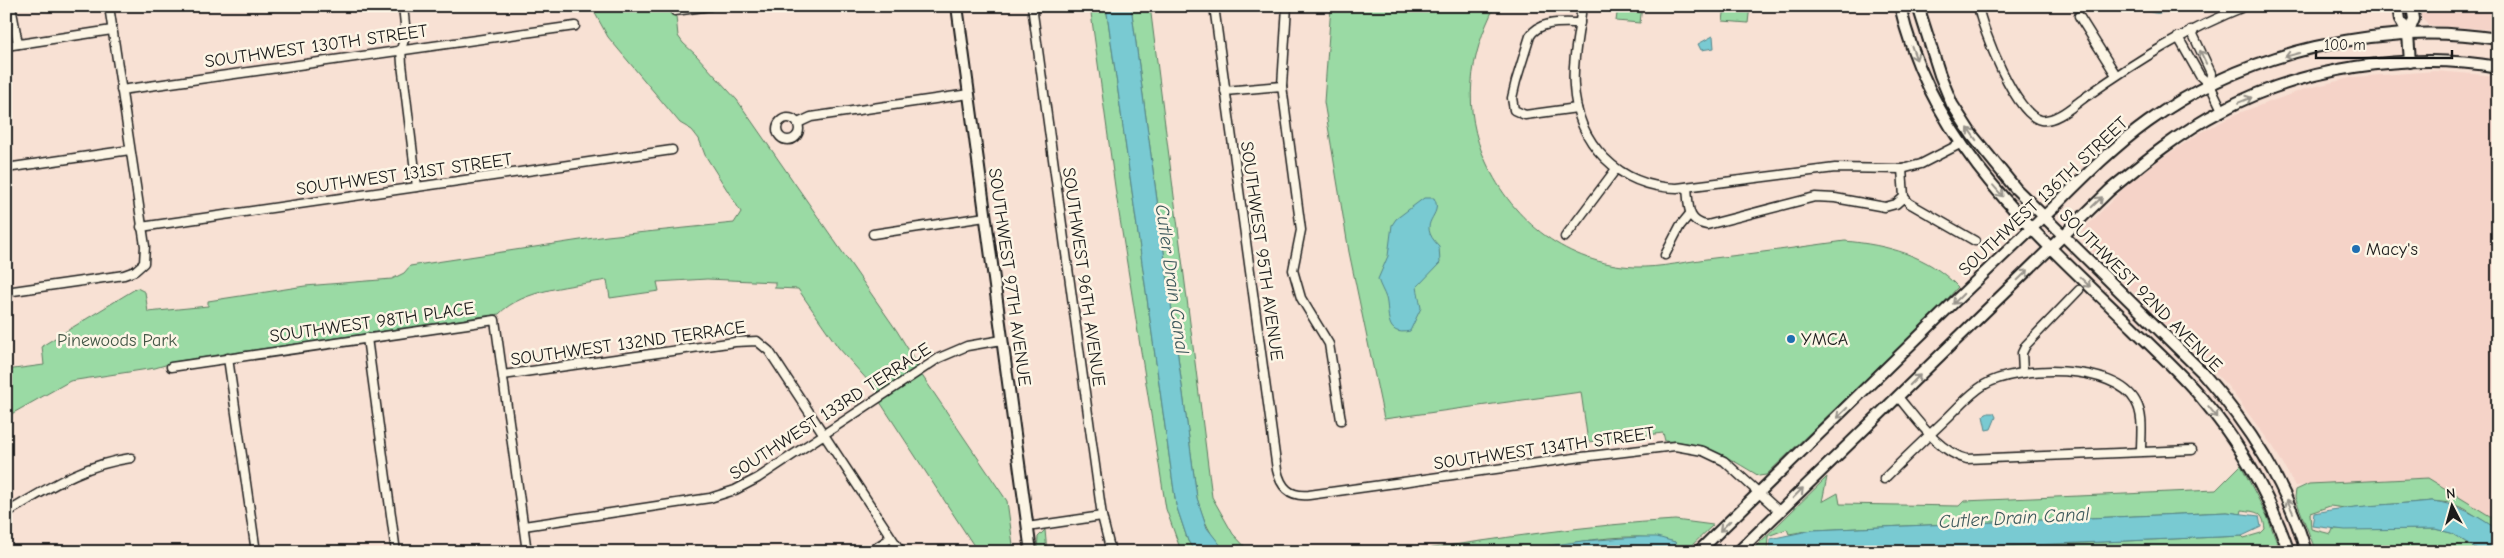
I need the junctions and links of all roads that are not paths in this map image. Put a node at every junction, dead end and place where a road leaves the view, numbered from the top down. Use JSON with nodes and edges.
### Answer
{"nodes":[{"id":1,"x":11,"y":6,"type":"edge"},
{"id":2,"x":109,"y":6,"type":"edge"},
{"id":3,"x":402,"y":6,"type":"edge"},
{"id":4,"x":710,"y":6,"type":"edge"},
{"id":5,"x":957,"y":6,"type":"edge"},
{"id":6,"x":1032,"y":6,"type":"edge"},
{"id":7,"x":1214,"y":6,"type":"edge"},
{"id":8,"x":1287,"y":6,"type":"edge"},
{"id":9,"x":1582,"y":6,"type":"edge"},
{"id":10,"x":1901,"y":6,"type":"edge"},
{"id":11,"x":1918,"y":6,"type":"edge"},
{"id":12,"x":1978,"y":6,"type":"edge"},
{"id":13,"x":2246,"y":6,"type":"edge"},
{"id":14,"x":2398,"y":6,"type":"edge"},
{"id":15,"x":2412,"y":6,"type":"edge"},
{"id":16,"x":675,"y":11,"type":"dead end"},
{"id":17,"x":2079,"y":16,"type":"dead end"},
{"id":18,"x":1920,"y":17,"type":"junction"},
{"id":19,"x":1904,"y":22,"type":"junction"},
{"id":20,"x":1580,"y":23,"type":"junction"},
{"id":21,"x":575,"y":26,"type":"dead end"},
{"id":22,"x":112,"y":30,"type":"junction"},
{"id":23,"x":2191,"y":30,"type":"junction"},
{"id":24,"x":2408,"y":34,"type":"junction"},
{"id":25,"x":2178,"y":37,"type":"junction"},
{"id":26,"x":2498,"y":39,"type":"edge"},
{"id":27,"x":18,"y":44,"type":"junction"},
{"id":28,"x":6,"y":46,"type":"edge"},
{"id":29,"x":402,"y":49,"type":"junction"},
{"id":30,"x":2410,"y":62,"type":"junction"},
{"id":31,"x":2498,"y":68,"type":"edge"},
{"id":32,"x":2116,"y":75,"type":"junction"},
{"id":33,"x":2210,"y":85,"type":"junction"},
{"id":34,"x":1282,"y":86,"type":"junction"},
{"id":35,"x":121,"y":90,"type":"junction"},
{"id":36,"x":1225,"y":91,"type":"junction"},
{"id":37,"x":969,"y":94,"type":"junction"},
{"id":38,"x":1577,"y":108,"type":"junction"},
{"id":39,"x":2222,"y":110,"type":"junction"},
{"id":40,"x":798,"y":123,"type":"dead end"},
{"id":41,"x":1960,"y":144,"type":"junction"},
{"id":42,"x":130,"y":150,"type":"junction"},
{"id":43,"x":672,"y":150,"type":"dead end"},
{"id":44,"x":6,"y":168,"type":"edge"},
{"id":45,"x":1616,"y":169,"type":"junction"},
{"id":46,"x":1902,"y":169,"type":"junction"},
{"id":47,"x":417,"y":187,"type":"junction"},
{"id":48,"x":1687,"y":187,"type":"junction"},
{"id":49,"x":1904,"y":197,"type":"junction"},
{"id":50,"x":1690,"y":215,"type":"junction"},
{"id":51,"x":2044,"y":216,"type":"junction"},
{"id":52,"x":985,"y":218,"type":"junction"},
{"id":53,"x":141,"y":227,"type":"junction"},
{"id":54,"x":2031,"y":229,"type":"junction"},
{"id":55,"x":873,"y":234,"type":"dead end"},
{"id":56,"x":2063,"y":235,"type":"junction"},
{"id":57,"x":1565,"y":237,"type":"dead end"},
{"id":58,"x":1975,"y":241,"type":"dead end"},
{"id":59,"x":2050,"y":248,"type":"junction"},
{"id":60,"x":1665,"y":255,"type":"dead end"},
{"id":61,"x":2079,"y":290,"type":"dead end"},
{"id":62,"x":6,"y":292,"type":"edge"},
{"id":63,"x":367,"y":338,"type":"junction"},
{"id":64,"x":1002,"y":340,"type":"junction"},
{"id":65,"x":228,"y":358,"type":"junction"},
{"id":66,"x":171,"y":367,"type":"dead end"},
{"id":67,"x":2023,"y":372,"type":"junction"},
{"id":68,"x":503,"y":375,"type":"junction"},
{"id":69,"x":1898,"y":397,"type":"junction"},
{"id":70,"x":1341,"y":420,"type":"dead end"},
{"id":71,"x":1931,"y":434,"type":"junction"},
{"id":72,"x":824,"y":435,"type":"junction"},
{"id":73,"x":2142,"y":450,"type":"junction"},
{"id":74,"x":2192,"y":450,"type":"dead end"},
{"id":75,"x":131,"y":458,"type":"dead end"},
{"id":76,"x":1884,"y":479,"type":"dead end"},
{"id":77,"x":1760,"y":492,"type":"junction"},
{"id":78,"x":1292,"y":494,"type":"joint"},
{"id":79,"x":1780,"y":512,"type":"junction"},
{"id":80,"x":6,"y":514,"type":"edge"},
{"id":81,"x":1102,"y":516,"type":"junction"},
{"id":82,"x":524,"y":526,"type":"junction"},
{"id":83,"x":1027,"y":527,"type":"junction"},
{"id":84,"x":891,"y":538,"type":"junction"},
{"id":85,"x":256,"y":552,"type":"edge"},
{"id":86,"x":396,"y":552,"type":"edge"},
{"id":87,"x":527,"y":552,"type":"edge"},
{"id":88,"x":869,"y":552,"type":"edge"},
{"id":89,"x":901,"y":552,"type":"edge"},
{"id":90,"x":1030,"y":552,"type":"edge"},
{"id":91,"x":1111,"y":552,"type":"edge"},
{"id":92,"x":1698,"y":552,"type":"edge"},
{"id":93,"x":1738,"y":552,"type":"edge"},
{"id":94,"x":2289,"y":552,"type":"edge"},
{"id":95,"x":2306,"y":552,"type":"edge"}],
"edges":[{"from":1,"to":27,"type":"street"},
{"from":2,"to":22,"type":"street"},
{"from":3,"to":29,"type":"street"},
{"from":4,"to":16,"type":"street"},
{"from":5,"to":37,"type":"street","name":"SOUTHWEST 97TH AVENUE"},
{"from":6,"to":81,"type":"street","name":"SOUTHWEST 96TH AVENUE"},
{"from":7,"to":36,"type":"street","name":"SOUTHWEST 95TH AVENUE"},
{"from":8,"to":34,"type":"street","name":"SOUTHWEST 95TH AVENUE"},
{"from":9,"to":20,"type":"street"},
{"from":10,"to":19,"type":"street","name":"SOUTHWEST 92ND AVENUE"},
{"from":11,"to":18,"type":"street","name":"SOUTHWEST 92ND AVENUE"},
{"from":12,"to":32,"type":"street"},
{"from":13,"to":23,"type":"street"},
{"from":14,"to":24,"type":"street"},
{"from":15,"to":24,"type":"street"},
{"from":17,"to":32,"type":"street"},
{"from":18,"to":19,"type":"street"},
{"from":51,"to":18,"type":"street","name":"SOUTHWEST 92ND AVENUE","one_way":true},
{"from":19,"to":41,"type":"street","name":"SOUTHWEST 92ND AVENUE","one_way":true},
{"from":20,"to":38,"type":"street"},
{"from":20,"to":38,"type":"street"},
{"from":21,"to":29,"type":"street","name":"SOUTHWEST 130TH STREET"},
{"from":22,"to":27,"type":"street"},
{"from":22,"to":35,"type":"street"},
{"from":23,"to":25,"type":"street"},
{"from":33,"to":23,"type":"street","one_way":true},
{"from":24,"to":26,"type":"street","name":"SOUTHWEST 136TH STREET"},
{"from":24,"to":30,"type":"street"},
{"from":24,"to":33,"type":"street","name":"SOUTHWEST 136TH STREET","one_way":true},
{"from":25,"to":32,"type":"street"},
{"from":25,"to":33,"type":"street"},
{"from":27,"to":28,"type":"street"},
{"from":29,"to":35,"type":"street","name":"SOUTHWEST 130TH STREET"},
{"from":29,"to":47,"type":"street"},
{"from":30,"to":31,"type":"street"},
{"from":39,"to":30,"type":"street","one_way":true},
{"from":33,"to":39,"type":"street"},
{"from":33,"to":51,"type":"street","name":"SOUTHWEST 136TH STREET"},
{"from":34,"to":36,"type":"street"},
{"from":34,"to":70,"type":"street","name":"SOUTHWEST 95TH AVENUE"},
{"from":35,"to":42,"type":"street"},
{"from":36,"to":78,"type":"street","name":"SOUTHWEST 95TH AVENUE"},
{"from":37,"to":40,"type":"street"},
{"from":37,"to":52,"type":"street","name":"SOUTHWEST 97TH AVENUE"},
{"from":38,"to":45,"type":"street"},
{"from":56,"to":39,"type":"street","one_way":true},
{"from":41,"to":46,"type":"street"},
{"from":41,"to":54,"type":"street","name":"SOUTHWEST 92ND AVENUE","one_way":true},
{"from":42,"to":44,"type":"street"},
{"from":42,"to":53,"type":"street"},
{"from":43,"to":47,"type":"street","name":"SOUTHWEST 131ST STREET"},
{"from":45,"to":48,"type":"street"},
{"from":45,"to":57,"type":"street"},
{"from":46,"to":48,"type":"street"},
{"from":46,"to":49,"type":"street"},
{"from":47,"to":53,"type":"street","name":"SOUTHWEST 131ST STREET"},
{"from":48,"to":50,"type":"street"},
{"from":49,"to":50,"type":"street"},
{"from":49,"to":58,"type":"street"},
{"from":50,"to":60,"type":"street"},
{"from":51,"to":54,"type":"street","name":"SOUTHWEST 136TH STREET"},
{"from":51,"to":56,"type":"street","name":"SOUTHWEST 92ND AVENUE"},
{"from":52,"to":55,"type":"street"},
{"from":52,"to":64,"type":"street","name":"SOUTHWEST 97TH AVENUE"},
{"from":53,"to":62,"type":"street"},
{"from":54,"to":59,"type":"street","name":"SOUTHWEST 92ND AVENUE"},
{"from":54,"to":77,"type":"street","name":"SOUTHWEST 136TH STREET","one_way":true},
{"from":56,"to":59,"type":"street"},
{"from":95,"to":56,"type":"street","name":"SOUTHWEST 92ND AVENUE","one_way":true},
{"from":69,"to":59,"type":"street","one_way":true},
{"from":59,"to":94,"type":"street","name":"SOUTHWEST 92ND AVENUE","one_way":true},
{"from":61,"to":67,"type":"street"},
{"from":63,"to":65,"type":"street","name":"SOUTHWEST 98TH PLACE"},
{"from":63,"to":68,"type":"street","name":"SOUTHWEST 98TH PLACE"},
{"from":63,"to":86,"type":"street"},
{"from":64,"to":72,"type":"street","name":"SOUTHWEST 133RD TERRACE"},
{"from":64,"to":83,"type":"street","name":"SOUTHWEST 97TH AVENUE"},
{"from":65,"to":66,"type":"street","name":"SOUTHWEST 98TH PLACE"},
{"from":65,"to":85,"type":"street"},
{"from":67,"to":71,"type":"street"},
{"from":67,"to":73,"type":"street"},
{"from":68,"to":72,"type":"street","name":"SOUTHWEST 132ND TERRACE"},
{"from":68,"to":82,"type":"street","name":"SOUTHWEST 98TH PLACE"},
{"from":69,"to":71,"type":"street"},
{"from":79,"to":69,"type":"street","one_way":true},
{"from":71,"to":73,"type":"street"},
{"from":71,"to":76,"type":"street"},
{"from":72,"to":82,"type":"street","name":"SOUTHWEST 133RD TERRACE"},
{"from":72,"to":84,"type":"street"},
{"from":73,"to":74,"type":"street"},
{"from":75,"to":80,"type":"street"},
{"from":77,"to":78,"type":"street","name":"SOUTHWEST 134TH STREET"},
{"from":77,"to":79,"type":"street","name":"SOUTHWEST 134TH STREET"},
{"from":77,"to":92,"type":"street","name":"SOUTHWEST 136TH STREET","one_way":true},
{"from":79,"to":93,"type":"street"},
{"from":81,"to":83,"type":"street"},
{"from":81,"to":91,"type":"street","name":"SOUTHWEST 96TH AVENUE"},
{"from":82,"to":87,"type":"street","name":"SOUTHWEST 98TH PLACE"},
{"from":83,"to":90,"type":"street","name":"SOUTHWEST 97TH AVENUE"},
{"from":84,"to":88,"type":"street"},
{"from":84,"to":89,"type":"street"}]}
